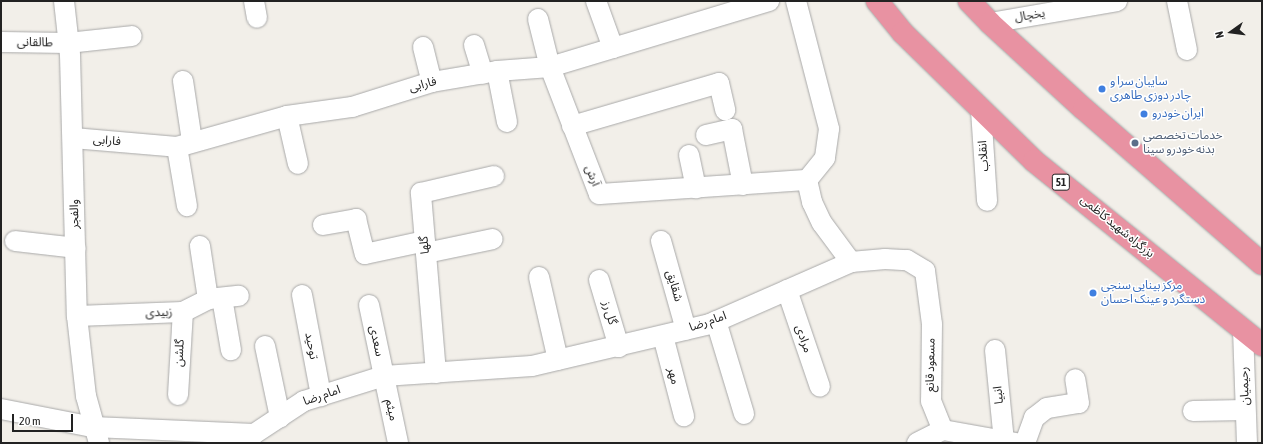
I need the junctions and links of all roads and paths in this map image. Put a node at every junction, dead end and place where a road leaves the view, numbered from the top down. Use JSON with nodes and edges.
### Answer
{"nodes":[{"id":1,"x":64,"y":1,"type":"edge"},
{"id":2,"x":596,"y":1,"type":"edge"},
{"id":3,"x":769,"y":1,"type":"edge"},
{"id":4,"x":796,"y":1,"type":"edge"},
{"id":5,"x":877,"y":1,"type":"edge"},
{"id":6,"x":969,"y":1,"type":"edge"},
{"id":7,"x":1117,"y":1,"type":"edge"},
{"id":8,"x":1177,"y":1,"type":"edge"},
{"id":9,"x":538,"y":20,"type":"dead end"},
{"id":10,"x":990,"y":24,"type":"junction"},
{"id":11,"x":132,"y":36,"type":"dead end"},
{"id":12,"x":1,"y":42,"type":"edge"},
{"id":13,"x":68,"y":43,"type":"junction"},
{"id":14,"x":474,"y":45,"type":"dead end"},
{"id":15,"x":423,"y":47,"type":"dead end"},
{"id":16,"x":613,"y":48,"type":"junction"},
{"id":17,"x":1187,"y":50,"type":"dead end"},
{"id":18,"x":550,"y":67,"type":"junction"},
{"id":19,"x":490,"y":73,"type":"junction"},
{"id":20,"x":183,"y":81,"type":"dead end"},
{"id":21,"x":432,"y":82,"type":"junction"},
{"id":22,"x":725,"y":110,"type":"dead end"},
{"id":23,"x":981,"y":110,"type":"junction"},
{"id":24,"x":287,"y":116,"type":"junction"},
{"id":25,"x":507,"y":122,"type":"dead end"},
{"id":26,"x":572,"y":126,"type":"junction"},
{"id":27,"x":706,"y":135,"type":"dead end"},
{"id":28,"x":73,"y":138,"type":"junction"},
{"id":29,"x":185,"y":144,"type":"junction"},
{"id":30,"x":690,"y":156,"type":"dead end"},
{"id":31,"x":298,"y":164,"type":"dead end"},
{"id":32,"x":494,"y":176,"type":"dead end"},
{"id":33,"x":807,"y":180,"type":"junction"},
{"id":34,"x":743,"y":185,"type":"junction"},
{"id":35,"x":696,"y":188,"type":"junction"},
{"id":36,"x":987,"y":201,"type":"dead end"},
{"id":37,"x":187,"y":206,"type":"dead end"},
{"id":38,"x":323,"y":225,"type":"dead end"},
{"id":39,"x":493,"y":239,"type":"dead end"},
{"id":40,"x":15,"y":241,"type":"dead end"},
{"id":41,"x":661,"y":241,"type":"dead end"},
{"id":42,"x":200,"y":246,"type":"dead end"},
{"id":43,"x":425,"y":247,"type":"junction"},
{"id":44,"x":76,"y":248,"type":"junction"},
{"id":45,"x":851,"y":262,"type":"junction"},
{"id":46,"x":1262,"y":264,"type":"edge"},
{"id":47,"x":925,"y":271,"type":"joint"},
{"id":48,"x":539,"y":278,"type":"dead end"},
{"id":49,"x":599,"y":280,"type":"dead end"},
{"id":50,"x":787,"y":290,"type":"junction"},
{"id":51,"x":302,"y":295,"type":"dead end"},
{"id":52,"x":223,"y":298,"type":"junction"},
{"id":53,"x":369,"y":305,"type":"dead end"},
{"id":54,"x":183,"y":312,"type":"junction"},
{"id":55,"x":77,"y":316,"type":"junction"},
{"id":56,"x":716,"y":320,"type":"junction"},
{"id":57,"x":1243,"y":329,"type":"junction"},
{"id":58,"x":686,"y":330,"type":"junction"},
{"id":59,"x":663,"y":336,"type":"junction"},
{"id":60,"x":1262,"y":345,"type":"edge"},
{"id":61,"x":265,"y":346,"type":"dead end"},
{"id":62,"x":619,"y":347,"type":"junction"},
{"id":63,"x":232,"y":350,"type":"dead end"},
{"id":64,"x":994,"y":350,"type":"dead end"},
{"id":65,"x":558,"y":360,"type":"junction"},
{"id":66,"x":436,"y":373,"type":"junction"},
{"id":67,"x":384,"y":376,"type":"junction"},
{"id":68,"x":1075,"y":379,"type":"dead end"},
{"id":69,"x":820,"y":387,"type":"dead end"},
{"id":70,"x":178,"y":395,"type":"dead end"},
{"id":71,"x":321,"y":396,"type":"junction"},
{"id":72,"x":1,"y":409,"type":"edge"},
{"id":73,"x":1245,"y":410,"type":"junction"},
{"id":74,"x":1194,"y":411,"type":"dead end"},
{"id":75,"x":744,"y":414,"type":"dead end"},
{"id":76,"x":684,"y":416,"type":"dead end"},
{"id":77,"x":280,"y":417,"type":"junction"},
{"id":78,"x":943,"y":430,"type":"junction"},
{"id":79,"x":96,"y":435,"type":"edge"},
{"id":80,"x":255,"y":439,"type":"edge"},
{"id":81,"x":1007,"y":442,"type":"edge"},
{"id":82,"x":398,"y":443,"type":"edge"},
{"id":83,"x":917,"y":443,"type":"edge"},
{"id":84,"x":1025,"y":443,"type":"edge"},
{"id":85,"x":1247,"y":443,"type":"edge"}],
"edges":[{"from":1,"to":13,"type":"street","name":"والفجر"},
{"from":2,"to":16,"type":"street"},
{"from":3,"to":16,"type":"street","name":"فارابی"},
{"from":4,"to":33,"type":"street"},
{"from":5,"to":23,"type":"highway","name":"بزرگراه شهید کاظمی","number":"51"},
{"from":6,"to":10,"type":"highway"},
{"from":7,"to":10,"type":"street","name":"یخچال"},
{"from":8,"to":17,"type":"street"},
{"from":9,"to":18,"type":"street","name":"آرش"},
{"from":10,"to":46,"type":"highway"},
{"from":11,"to":13,"type":"street","name":"طالقانی"},
{"from":12,"to":13,"type":"street","name":"طالقانی"},
{"from":13,"to":28,"type":"street","name":"والفجر"},
{"from":14,"to":19,"type":"street"},
{"from":15,"to":21,"type":"street"},
{"from":16,"to":18,"type":"street","name":"فارابی"},
{"from":18,"to":19,"type":"street","name":"فارابی"},
{"from":18,"to":26,"type":"street","name":"آرش"},
{"from":19,"to":21,"type":"street","name":"فارابی"},
{"from":19,"to":25,"type":"street"},
{"from":20,"to":29,"type":"street"},
{"from":21,"to":24,"type":"street","name":"فارابی"},
{"from":22,"to":26,"type":"street"},
{"from":23,"to":36,"type":"street","name":"انقلاب"},
{"from":23,"to":57,"type":"highway","name":"بزرگراه شهید کاظمی","number":"51"},
{"from":24,"to":29,"type":"street","name":"فارابی"},
{"from":24,"to":31,"type":"street"},
{"from":26,"to":35,"type":"street","name":"آرش"},
{"from":27,"to":34,"type":"street"},
{"from":28,"to":29,"type":"street","name":"فارابی"},
{"from":28,"to":44,"type":"street","name":"والفجر"},
{"from":29,"to":37,"type":"street"},
{"from":30,"to":35,"type":"street"},
{"from":32,"to":43,"type":"street","name":"گلها"},
{"from":33,"to":34,"type":"street","name":"آرش"},
{"from":33,"to":45,"type":"street"},
{"from":34,"to":35,"type":"street","name":"آرش"},
{"from":38,"to":43,"type":"street"},
{"from":39,"to":43,"type":"street"},
{"from":40,"to":44,"type":"street"},
{"from":41,"to":58,"type":"street","name":"شقایق"},
{"from":42,"to":52,"type":"street"},
{"from":43,"to":66,"type":"street","name":"گلها"},
{"from":44,"to":55,"type":"street","name":"والفجر"},
{"from":45,"to":47,"type":"street","name":"امام رضا"},
{"from":45,"to":50,"type":"street","name":"امام رضا"},
{"from":47,"to":78,"type":"street","name":"مسعود قانع"},
{"from":48,"to":65,"type":"street"},
{"from":49,"to":62,"type":"street","name":"گل رز"},
{"from":50,"to":56,"type":"street","name":"امام رضا"},
{"from":50,"to":69,"type":"street","name":"مرادی"},
{"from":51,"to":71,"type":"street","name":"توحید"},
{"from":52,"to":54,"type":"street","name":"زبیدی"},
{"from":52,"to":63,"type":"street"},
{"from":53,"to":67,"type":"street","name":"سعدی"},
{"from":54,"to":55,"type":"street","name":"زبیدی"},
{"from":54,"to":70,"type":"street","name":"گلشن"},
{"from":55,"to":79,"type":"street","name":"والفجر"},
{"from":56,"to":58,"type":"street","name":"امام رضا"},
{"from":56,"to":75,"type":"street"},
{"from":57,"to":60,"type":"highway","name":"بزرگراه شهید کاظمی","number":"51"},
{"from":57,"to":73,"type":"street","name":"رحیمیان"},
{"from":58,"to":59,"type":"street","name":"امام رضا"},
{"from":59,"to":62,"type":"street","name":"امام رضا"},
{"from":59,"to":76,"type":"street","name":"مهر"},
{"from":61,"to":77,"type":"street"},
{"from":62,"to":65,"type":"street","name":"امام رضا"},
{"from":64,"to":81,"type":"street","name":"انبیا"},
{"from":65,"to":66,"type":"street","name":"امام رضا"},
{"from":66,"to":67,"type":"street","name":"امام رضا"},
{"from":67,"to":71,"type":"street","name":"امام رضا"},
{"from":67,"to":82,"type":"street","name":"میثم"},
{"from":68,"to":84,"type":"street"},
{"from":71,"to":77,"type":"street","name":"امام رضا"},
{"from":72,"to":79,"type":"street","name":"امام رضا"},
{"from":73,"to":74,"type":"street"},
{"from":73,"to":85,"type":"street","name":"رحیمیان"},
{"from":77,"to":80,"type":"street","name":"امام رضا"},
{"from":78,"to":81,"type":"street"},
{"from":78,"to":83,"type":"street"},
{"from":79,"to":80,"type":"street","name":"امام رضا"}]}
